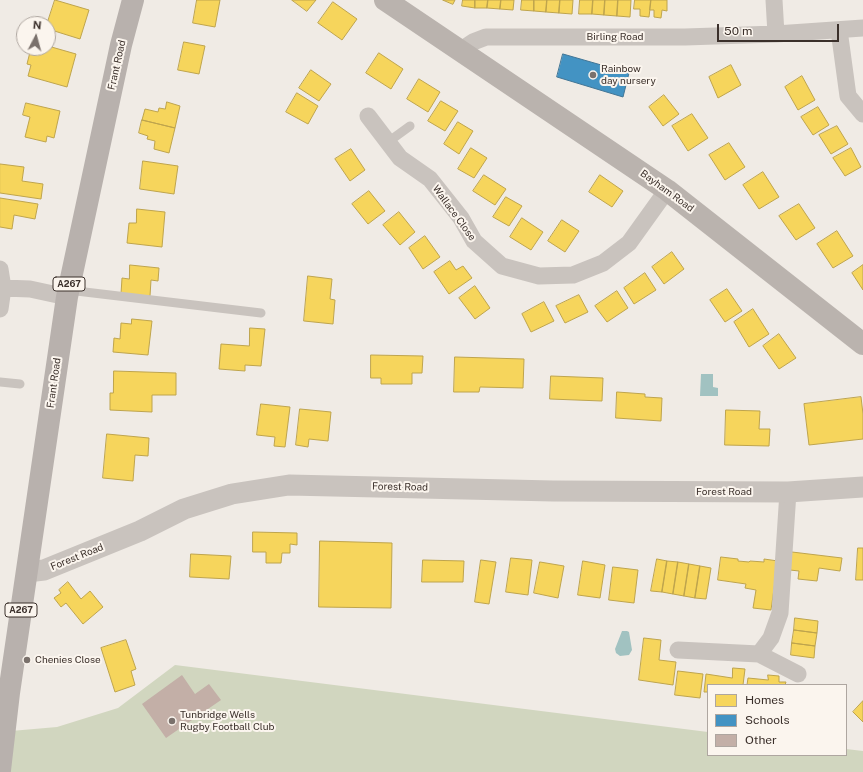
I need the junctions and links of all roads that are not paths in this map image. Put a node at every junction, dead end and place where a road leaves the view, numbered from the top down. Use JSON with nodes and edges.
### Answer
{"nodes":[{"id":1,"x":133,"y":0,"type":"edge"},
{"id":2,"x":385,"y":0,"type":"edge"},
{"id":3,"x":774,"y":0,"type":"edge"},
{"id":4,"x":863,"y":28,"type":"edge"},
{"id":5,"x":839,"y":30,"type":"junction"},
{"id":6,"x":776,"y":34,"type":"junction"},
{"id":7,"x":462,"y":50,"type":"junction"},
{"id":8,"x":863,"y":114,"type":"edge"},
{"id":9,"x":368,"y":116,"type":"dead end"},
{"id":10,"x":410,"y":126,"type":"dead end"},
{"id":11,"x":388,"y":142,"type":"junction"},
{"id":12,"x":667,"y":190,"type":"junction"},
{"id":13,"x":0,"y":269,"type":"edge"},
{"id":14,"x":2,"y":288,"type":"junction"},
{"id":15,"x":68,"y":293,"type":"junction"},
{"id":16,"x":0,"y":309,"type":"edge"},
{"id":17,"x":261,"y":314,"type":"dead end"},
{"id":18,"x":863,"y":344,"type":"edge"},
{"id":19,"x":0,"y":382,"type":"edge"},
{"id":20,"x":20,"y":384,"type":"dead end"},
{"id":21,"x":863,"y":487,"type":"edge"},
{"id":22,"x":788,"y":492,"type":"junction"},
{"id":23,"x":27,"y":572,"type":"junction"},
{"id":24,"x":678,"y":650,"type":"dead end"},
{"id":25,"x":759,"y":654,"type":"junction"},
{"id":26,"x":798,"y":674,"type":"dead end"},
{"id":27,"x":4,"y":692,"type":"edge"},
{"id":28,"x":0,"y":770,"type":"edge"}],
"edges":[{"from":1,"to":15,"type":"main road","name":"Frant Road","number":"A267"},
{"from":2,"to":7,"type":"main road"},
{"from":3,"to":6,"type":"street"},
{"from":4,"to":5,"type":"street","name":"Birling Road"},
{"from":5,"to":6,"type":"street","name":"Birling Road"},
{"from":5,"to":8,"type":"street"},
{"from":6,"to":7,"type":"street","name":"Birling Road"},
{"from":7,"to":12,"type":"main road","name":"Bayham Road"},
{"from":9,"to":11,"type":"street","name":"Wallace Close"},
{"from":10,"to":11,"type":"lane"},
{"from":11,"to":12,"type":"street","name":"Wallace Close"},
{"from":12,"to":18,"type":"main road","name":"Bayham Road"},
{"from":13,"to":14,"type":"street"},
{"from":14,"to":15,"type":"street"},
{"from":14,"to":16,"type":"street"},
{"from":15,"to":17,"type":"lane"},
{"from":15,"to":23,"type":"main road","name":"Frant Road","number":"A267"},
{"from":19,"to":20,"type":"lane"},
{"from":21,"to":22,"type":"street","name":"Forest Road"},
{"from":22,"to":23,"type":"street","name":"Forest Road"},
{"from":22,"to":25,"type":"street"},
{"from":23,"to":27,"type":"main road","name":"Frant Road","number":"A267"},
{"from":24,"to":25,"type":"street"},
{"from":25,"to":26,"type":"street"},
{"from":27,"to":28,"type":"main road","name":"Frant Road","number":"A267"}]}
